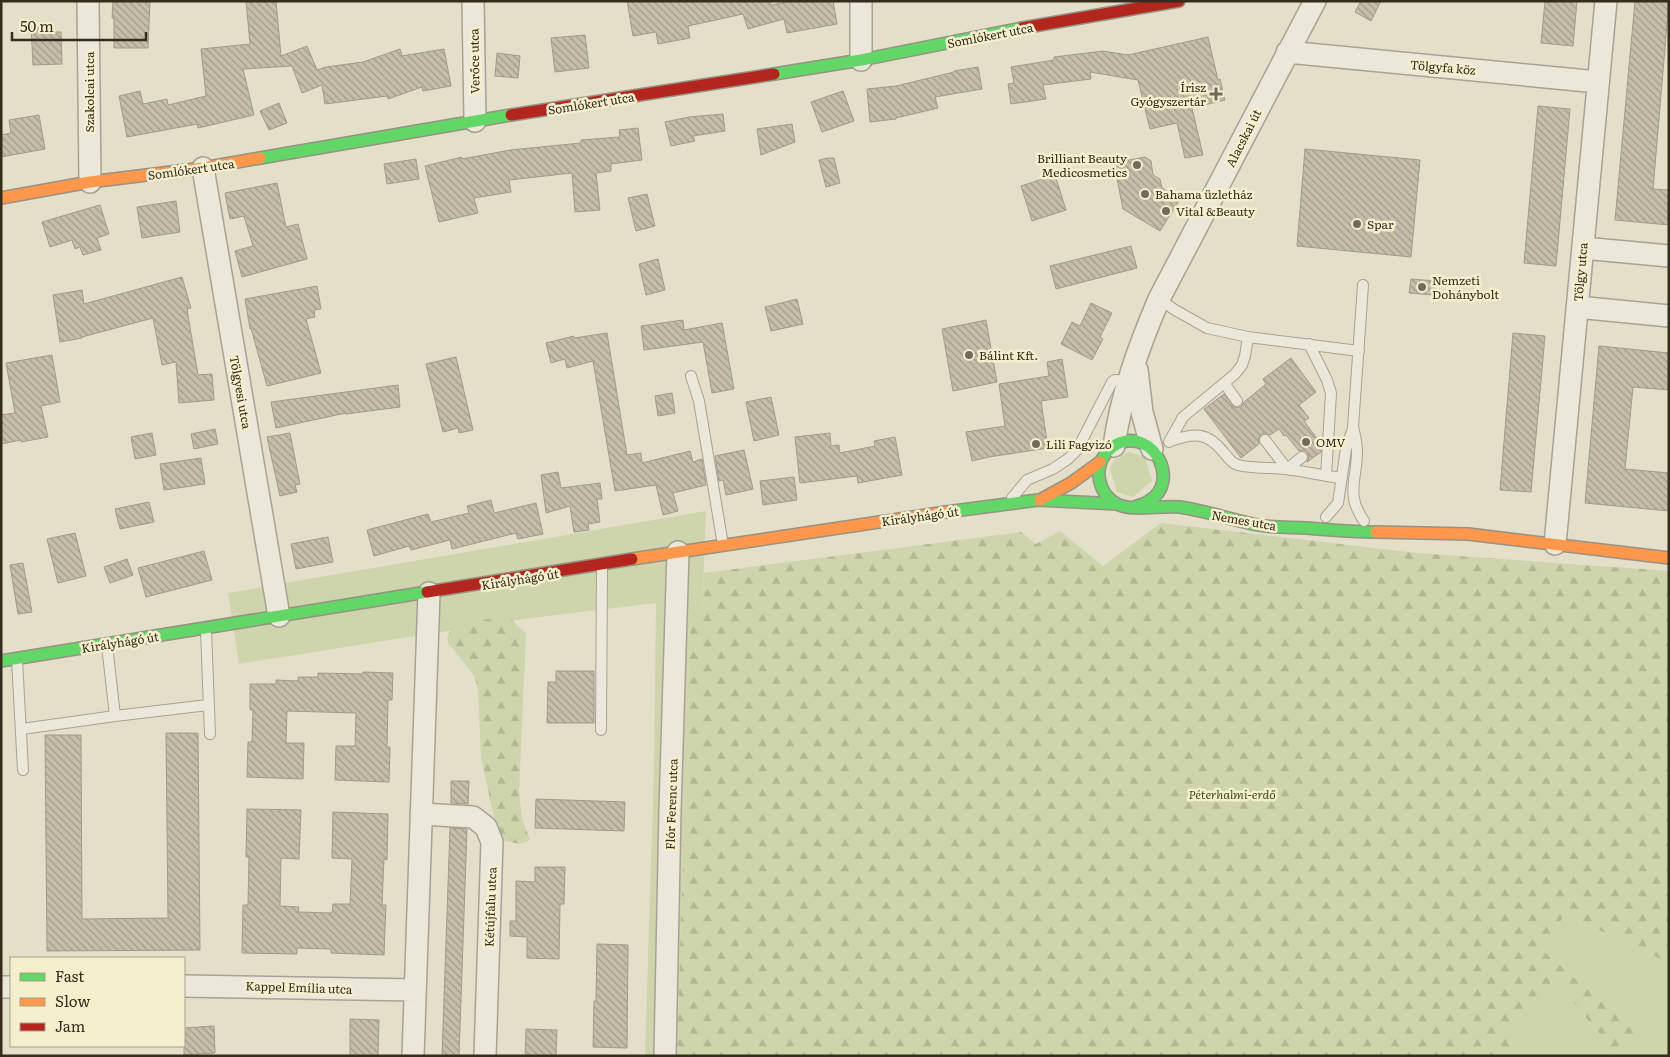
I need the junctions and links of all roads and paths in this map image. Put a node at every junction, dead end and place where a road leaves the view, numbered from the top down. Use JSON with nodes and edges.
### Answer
{"nodes":[{"id":1,"x":88,"y":1,"type":"edge"},
{"id":2,"x":474,"y":1,"type":"edge"},
{"id":3,"x":861,"y":1,"type":"edge"},
{"id":4,"x":1180,"y":1,"type":"edge"},
{"id":5,"x":1315,"y":1,"type":"edge"},
{"id":6,"x":1606,"y":1,"type":"edge"},
{"id":7,"x":1288,"y":52,"type":"junction"},
{"id":8,"x":861,"y":60,"type":"junction"},
{"id":9,"x":1598,"y":82,"type":"junction"},
{"id":10,"x":475,"y":121,"type":"junction"},
{"id":11,"x":203,"y":168,"type":"junction"},
{"id":12,"x":90,"y":182,"type":"junction"},
{"id":13,"x":1,"y":198,"type":"edge"},
{"id":14,"x":1582,"y":248,"type":"junction"},
{"id":15,"x":1669,"y":256,"type":"edge"},
{"id":16,"x":1364,"y":285,"type":"dead end"},
{"id":17,"x":1159,"y":299,"type":"junction"},
{"id":18,"x":1577,"y":307,"type":"junction"},
{"id":19,"x":1669,"y":316,"type":"edge"},
{"id":20,"x":1248,"y":337,"type":"junction"},
{"id":21,"x":1309,"y":344,"type":"junction"},
{"id":22,"x":1359,"y":351,"type":"junction"},
{"id":23,"x":1136,"y":357,"type":"junction"},
{"id":24,"x":691,"y":376,"type":"dead end"},
{"id":25,"x":1129,"y":381,"type":"junction"},
{"id":26,"x":1224,"y":383,"type":"junction"},
{"id":27,"x":1237,"y":401,"type":"dead end"},
{"id":28,"x":1353,"y":427,"type":"junction"},
{"id":29,"x":1265,"y":440,"type":"dead end"},
{"id":30,"x":1107,"y":454,"type":"junction"},
{"id":31,"x":1162,"y":456,"type":"junction"},
{"id":32,"x":1302,"y":457,"type":"dead end"},
{"id":33,"x":1287,"y":469,"type":"junction"},
{"id":34,"x":1326,"y":476,"type":"junction"},
{"id":35,"x":1342,"y":478,"type":"junction"},
{"id":36,"x":1175,"y":480,"type":"dead end"},
{"id":37,"x":1038,"y":500,"type":"junction"},
{"id":38,"x":1008,"y":503,"type":"junction"},
{"id":39,"x":1117,"y":504,"type":"junction"},
{"id":40,"x":1135,"y":507,"type":"junction"},
{"id":41,"x":1331,"y":517,"type":"joint"},
{"id":42,"x":1364,"y":521,"type":"junction"},
{"id":43,"x":1408,"y":532,"type":"junction"},
{"id":44,"x":1555,"y":544,"type":"junction"},
{"id":45,"x":723,"y":545,"type":"junction"},
{"id":46,"x":678,"y":552,"type":"junction"},
{"id":47,"x":1669,"y":558,"type":"edge"},
{"id":48,"x":602,"y":565,"type":"junction"},
{"id":49,"x":429,"y":593,"type":"junction"},
{"id":50,"x":279,"y":616,"type":"junction"},
{"id":51,"x":206,"y":628,"type":"junction"},
{"id":52,"x":107,"y":645,"type":"junction"},
{"id":53,"x":17,"y":659,"type":"junction"},
{"id":54,"x":1,"y":662,"type":"edge"},
{"id":55,"x":208,"y":706,"type":"junction"},
{"id":56,"x":115,"y":716,"type":"junction"},
{"id":57,"x":22,"y":729,"type":"junction"},
{"id":58,"x":601,"y":730,"type":"dead end"},
{"id":59,"x":210,"y":734,"type":"dead end"},
{"id":60,"x":23,"y":770,"type":"dead end"},
{"id":61,"x":421,"y":814,"type":"junction"},
{"id":62,"x":185,"y":986,"type":"edge"},
{"id":63,"x":415,"y":990,"type":"junction"},
{"id":64,"x":413,"y":1056,"type":"edge"},
{"id":65,"x":485,"y":1056,"type":"edge"},
{"id":66,"x":665,"y":1056,"type":"edge"}],
"edges":[{"from":1,"to":12,"type":"street","name":"Szakolcai utca"},
{"from":2,"to":10,"type":"street","name":"Verőce utca"},
{"from":3,"to":8,"type":"street"},
{"from":4,"to":8,"type":"street","name":"Somlókert utca"},
{"from":5,"to":7,"type":"street","name":"Alacskai út"},
{"from":6,"to":9,"type":"street","name":"Tölgy utca"},
{"from":7,"to":9,"type":"street","name":"Tölgyfa köz"},
{"from":7,"to":17,"type":"street","name":"Alacskai út"},
{"from":8,"to":10,"type":"street","name":"Somlókert utca"},
{"from":9,"to":14,"type":"street","name":"Tölgy utca"},
{"from":10,"to":11,"type":"street","name":"Somlókert utca"},
{"from":11,"to":12,"type":"street","name":"Somlókert utca"},
{"from":11,"to":50,"type":"street","name":"Tölgyesi utca"},
{"from":12,"to":13,"type":"street","name":"Somlókert utca"},
{"from":14,"to":15,"type":"street"},
{"from":14,"to":18,"type":"street","name":"Tölgy utca"},
{"from":16,"to":22,"type":"lane"},
{"from":17,"to":20,"type":"lane"},
{"from":17,"to":23,"type":"street","name":"Alacskai út"},
{"from":18,"to":19,"type":"street"},
{"from":18,"to":44,"type":"street","name":"Tölgy utca"},
{"from":20,"to":21,"type":"lane"},
{"from":20,"to":26,"type":"lane"},
{"from":21,"to":22,"type":"lane"},
{"from":21,"to":34,"type":"lane"},
{"from":22,"to":28,"type":"lane"},
{"from":23,"to":25,"type":"street","name":"Alacskai út"},
{"from":23,"to":31,"type":"street","name":"Alacskai út"},
{"from":24,"to":45,"type":"lane"},
{"from":25,"to":30,"type":"street","name":"Alacskai út"},
{"from":25,"to":38,"type":"lane"},
{"from":26,"to":27,"type":"lane"},
{"from":26,"to":31,"type":"lane"},
{"from":28,"to":35,"type":"lane"},
{"from":28,"to":42,"type":"lane"},
{"from":29,"to":33,"type":"lane"},
{"from":30,"to":31,"type":"street"},
{"from":30,"to":37,"type":"street","name":"Királyhágó út"},
{"from":30,"to":39,"type":"street"},
{"from":31,"to":33,"type":"lane"},
{"from":31,"to":36,"type":"street"},
{"from":31,"to":40,"type":"street"},
{"from":32,"to":33,"type":"lane"},
{"from":33,"to":34,"type":"lane"},
{"from":34,"to":35,"type":"lane"},
{"from":35,"to":41,"type":"lane"},
{"from":37,"to":38,"type":"street","name":"Királyhágó út"},
{"from":37,"to":39,"type":"street","name":"Királyhágó út"},
{"from":38,"to":45,"type":"street","name":"Királyhágó út"},
{"from":39,"to":40,"type":"street","name":"Királyhágó út"},
{"from":40,"to":43,"type":"street","name":"Nemes utca"},
{"from":41,"to":42,"type":"street","name":"Nemes utca"},
{"from":42,"to":43,"type":"street","name":"Nemes utca"},
{"from":43,"to":44,"type":"street","name":"Nemes utca"},
{"from":44,"to":47,"type":"street","name":"Nemes utca"},
{"from":45,"to":46,"type":"street","name":"Királyhágó út"},
{"from":46,"to":48,"type":"street","name":"Királyhágó út"},
{"from":46,"to":66,"type":"street","name":"Flór Ferenc utca"},
{"from":48,"to":49,"type":"street","name":"Királyhágó út"},
{"from":48,"to":58,"type":"lane"},
{"from":49,"to":50,"type":"street","name":"Királyhágó út"},
{"from":49,"to":61,"type":"street"},
{"from":50,"to":51,"type":"street","name":"Királyhágó út"},
{"from":51,"to":52,"type":"street","name":"Királyhágó út"},
{"from":51,"to":55,"type":"lane"},
{"from":52,"to":53,"type":"street","name":"Királyhágó út"},
{"from":52,"to":56,"type":"lane"},
{"from":53,"to":54,"type":"street","name":"Királyhágó út"},
{"from":53,"to":57,"type":"lane"},
{"from":55,"to":56,"type":"lane"},
{"from":55,"to":59,"type":"lane"},
{"from":56,"to":57,"type":"lane"},
{"from":57,"to":60,"type":"lane"},
{"from":61,"to":63,"type":"street"},
{"from":61,"to":65,"type":"street","name":"Kétújfalu utca"},
{"from":62,"to":63,"type":"street","name":"Kappel Emília utca"},
{"from":63,"to":64,"type":"street"}]}
